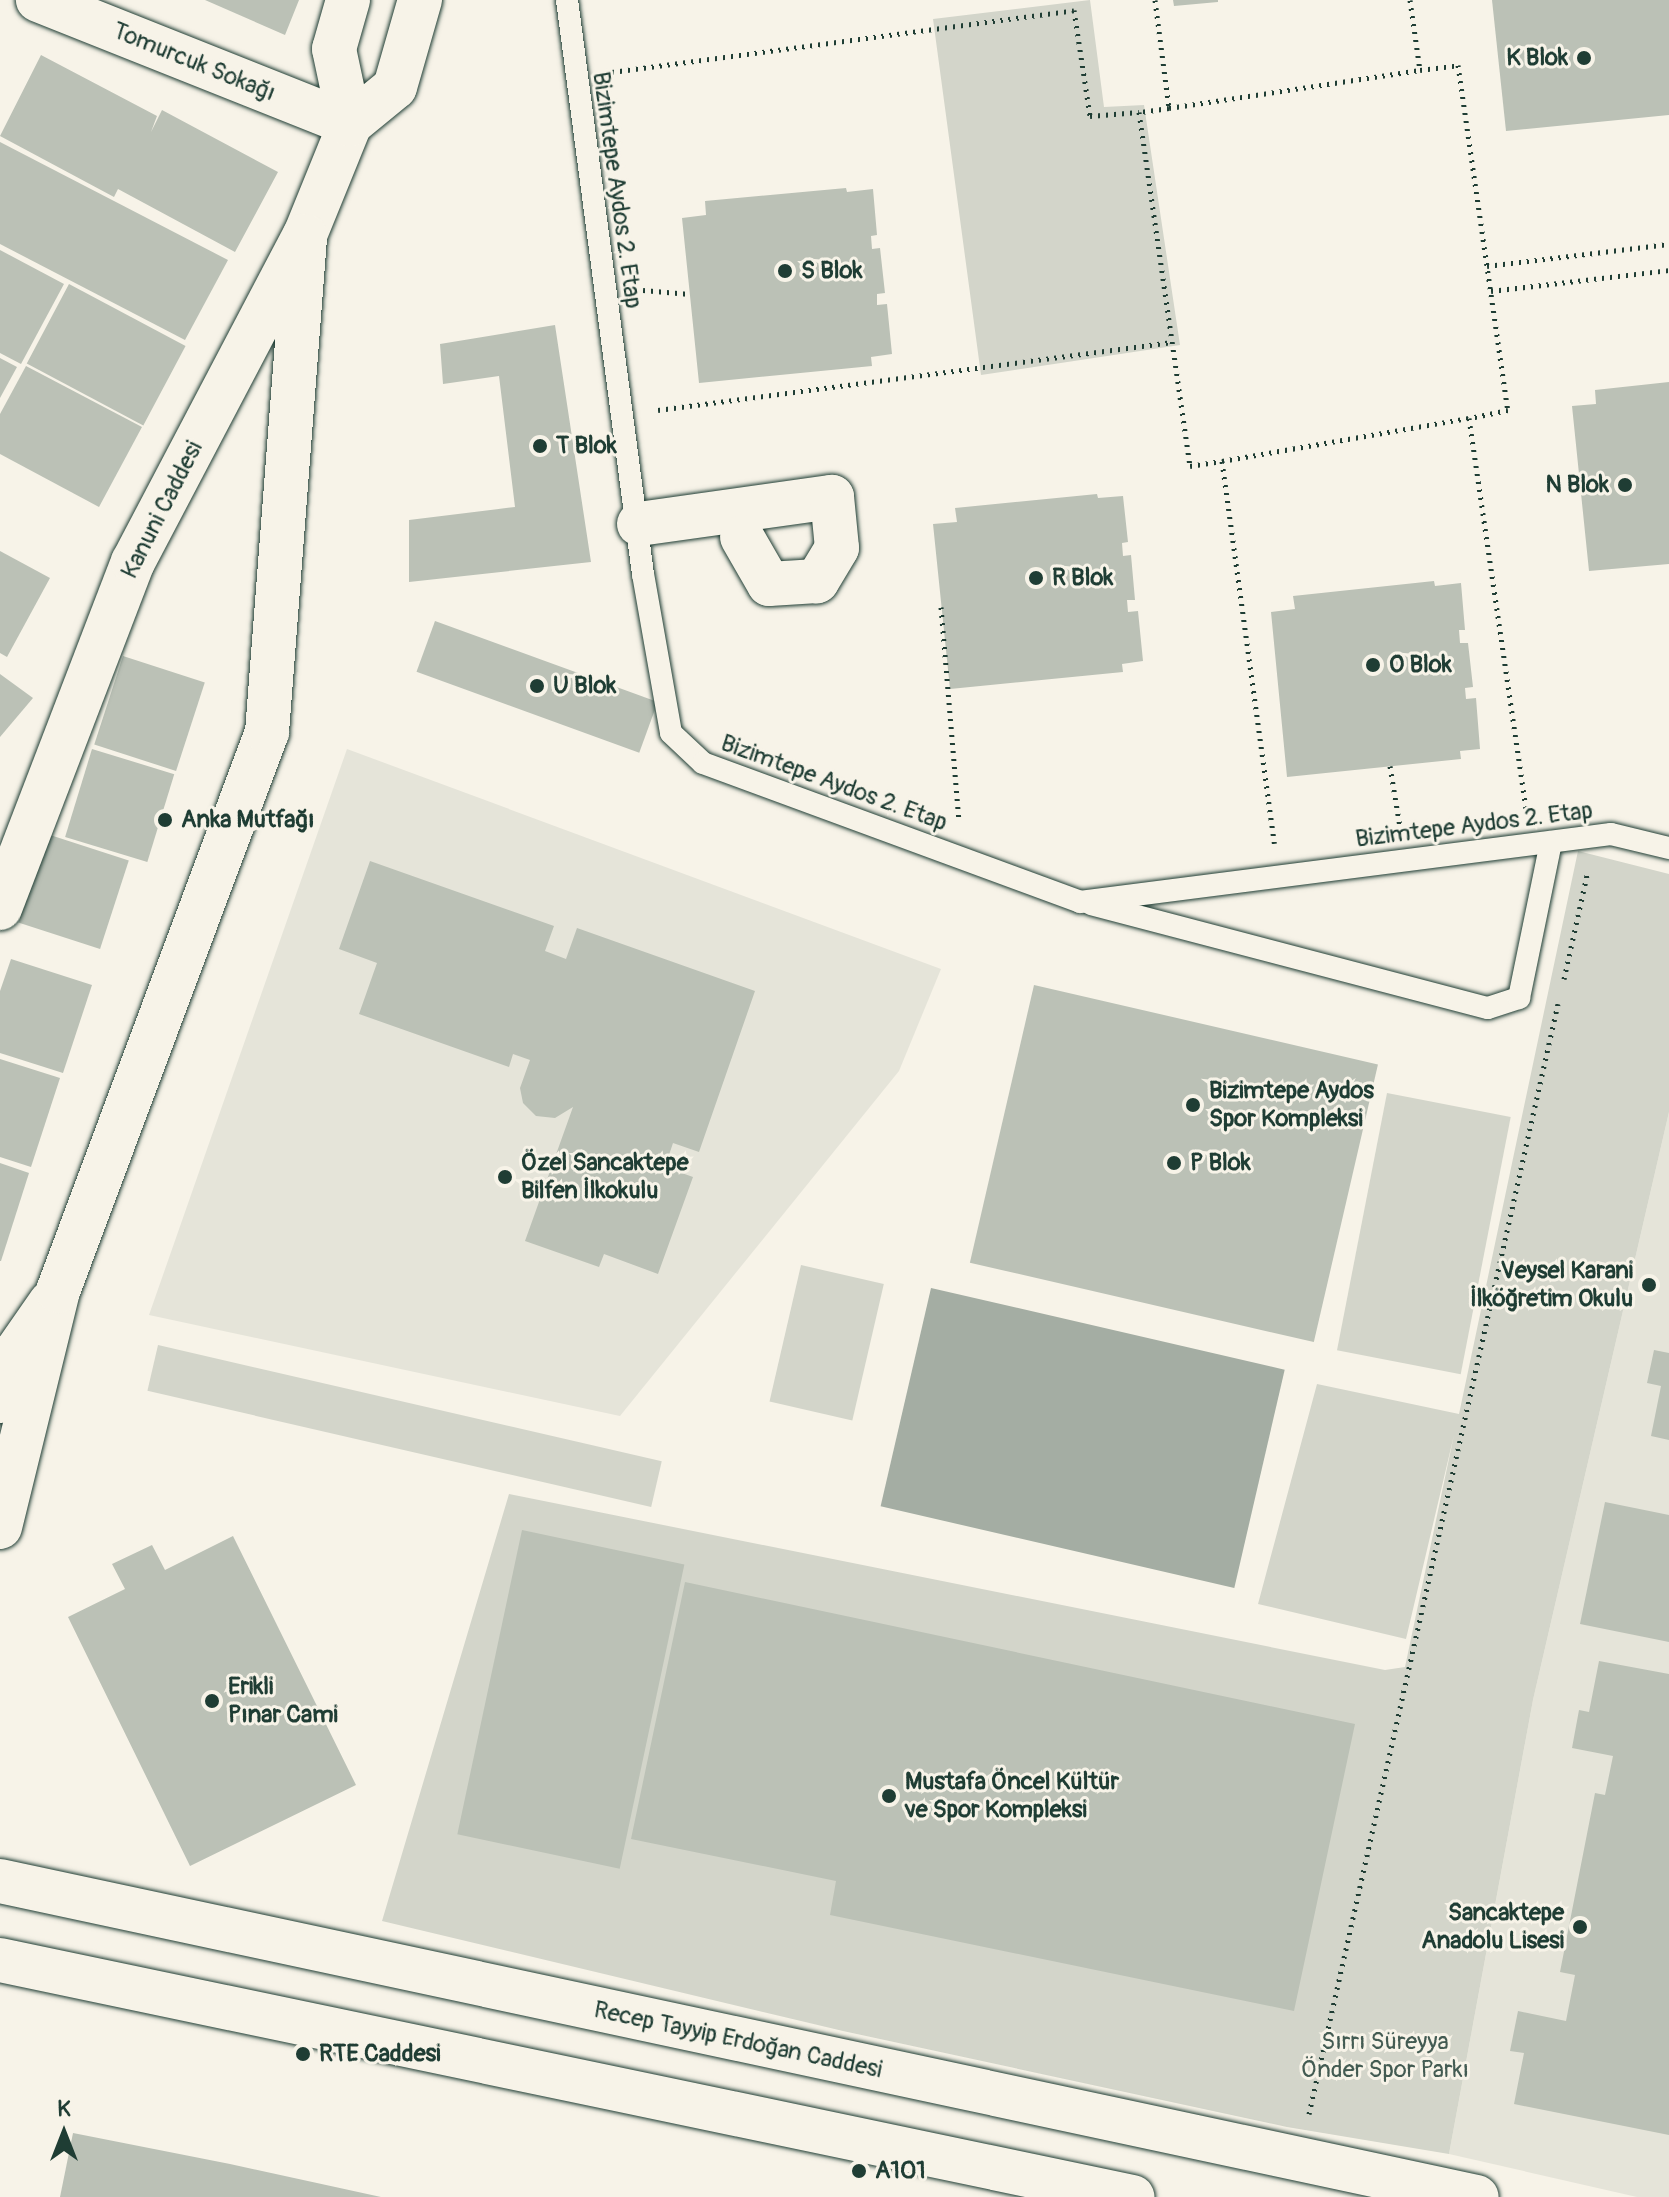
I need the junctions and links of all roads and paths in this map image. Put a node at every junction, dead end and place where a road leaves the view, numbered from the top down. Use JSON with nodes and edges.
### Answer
{"nodes":[{"id":1,"x":38,"y":0,"type":"edge"},
{"id":2,"x":348,"y":0,"type":"edge"},
{"id":3,"x":420,"y":0,"type":"edge"},
{"id":4,"x":567,"y":0,"type":"edge"},
{"id":5,"x":1155,"y":0,"type":"edge"},
{"id":6,"x":1410,"y":0,"type":"edge"},
{"id":7,"x":1420,"y":70,"type":"junction"},
{"id":8,"x":576,"y":77,"type":"junction"},
{"id":9,"x":1169,"y":108,"type":"junction"},
{"id":10,"x":1139,"y":112,"type":"junction"},
{"id":11,"x":350,"y":124,"type":"junction"},
{"id":12,"x":305,"y":235,"type":"junction"},
{"id":13,"x":1669,"y":244,"type":"edge"},
{"id":14,"x":1487,"y":266,"type":"junction"},
{"id":15,"x":1669,"y":270,"type":"edge"},
{"id":16,"x":604,"y":286,"type":"junction"},
{"id":17,"x":1491,"y":291,"type":"junction"},
{"id":18,"x":690,"y":294,"type":"dead end"},
{"id":19,"x":1173,"y":342,"type":"junction"},
{"id":20,"x":623,"y":414,"type":"junction"},
{"id":21,"x":1469,"y":418,"type":"junction"},
{"id":22,"x":1222,"y":461,"type":"junction"},
{"id":23,"x":639,"y":524,"type":"junction"},
{"id":24,"x":742,"y":537,"type":"dead end"},
{"id":25,"x":941,"y":607,"type":"dead end"},
{"id":26,"x":1390,"y":766,"type":"dead end"},
{"id":27,"x":1541,"y":843,"type":"junction"},
{"id":28,"x":1669,"y":848,"type":"edge"},
{"id":29,"x":962,"y":858,"type":"junction"},
{"id":30,"x":1406,"y":859,"type":"junction"},
{"id":31,"x":1588,"y":868,"type":"dead end"},
{"id":32,"x":1278,"y":876,"type":"junction"},
{"id":33,"x":1080,"y":902,"type":"junction"},
{"id":34,"x":0,"y":908,"type":"edge"},
{"id":35,"x":58,"y":1291,"type":"junction"},
{"id":36,"x":0,"y":1401,"type":"edge"},
{"id":37,"x":0,"y":1527,"type":"edge"},
{"id":38,"x":0,"y":1881,"type":"edge"},
{"id":39,"x":0,"y":1960,"type":"edge"},
{"id":40,"x":1299,"y":2158,"type":"junction"},
{"id":41,"x":1132,"y":2197,"type":"edge"},
{"id":42,"x":1477,"y":2197,"type":"edge"}],
"edges":[{"from":1,"to":11,"type":"street","name":"Tomurcuk Sokağı"},
{"from":2,"to":11,"type":"street"},
{"from":3,"to":11,"type":"street","name":"Kanuni Caddesi"},
{"from":4,"to":8,"type":"lane","name":"Bizimtepe Aydos 2. Etap"},
{"from":5,"to":9,"type":"path"},
{"from":6,"to":7,"type":"path"},
{"from":7,"to":9,"type":"path"},
{"from":7,"to":14,"type":"path"},
{"from":8,"to":10,"type":"path"},
{"from":8,"to":16,"type":"lane","name":"Bizimtepe Aydos 2. Etap"},
{"from":9,"to":10,"type":"path"},
{"from":10,"to":19,"type":"path"},
{"from":11,"to":12,"type":"street","name":"Kanuni Caddesi"},
{"from":12,"to":34,"type":"street","name":"Kanuni Caddesi"},
{"from":12,"to":35,"type":"street"},
{"from":13,"to":14,"type":"path"},
{"from":14,"to":17,"type":"path"},
{"from":15,"to":17,"type":"path"},
{"from":16,"to":18,"type":"path"},
{"from":16,"to":20,"type":"lane","name":"Bizimtepe Aydos 2. Etap"},
{"from":17,"to":21,"type":"path"},
{"from":19,"to":20,"type":"path"},
{"from":19,"to":22,"type":"path"},
{"from":20,"to":23,"type":"lane","name":"Bizimtepe Aydos 2. Etap"},
{"from":21,"to":22,"type":"path"},
{"from":21,"to":27,"type":"path"},
{"from":22,"to":32,"type":"path"},
{"from":23,"to":24,"type":"street"},
{"from":23,"to":29,"type":"lane","name":"Bizimtepe Aydos 2. Etap"},
{"from":25,"to":29,"type":"path"},
{"from":26,"to":30,"type":"path"},
{"from":27,"to":28,"type":"lane","name":"Bizimtepe Aydos 2. Etap"},
{"from":27,"to":30,"type":"lane","name":"Bizimtepe Aydos 2. Etap"},
{"from":27,"to":33,"type":"lane"},
{"from":29,"to":33,"type":"lane","name":"Bizimtepe Aydos 2. Etap"},
{"from":30,"to":32,"type":"lane","name":"Bizimtepe Aydos 2. Etap"},
{"from":31,"to":40,"type":"path"},
{"from":32,"to":33,"type":"lane","name":"Bizimtepe Aydos 2. Etap"},
{"from":35,"to":36,"type":"street"},
{"from":35,"to":37,"type":"street"},
{"from":38,"to":40,"type":"street","name":"Recep Tayyip Erdoğan Caddesi"},
{"from":39,"to":41,"type":"street"},
{"from":40,"to":42,"type":"street","name":"Recep Tayyip Erdoğan Caddesi"}]}
